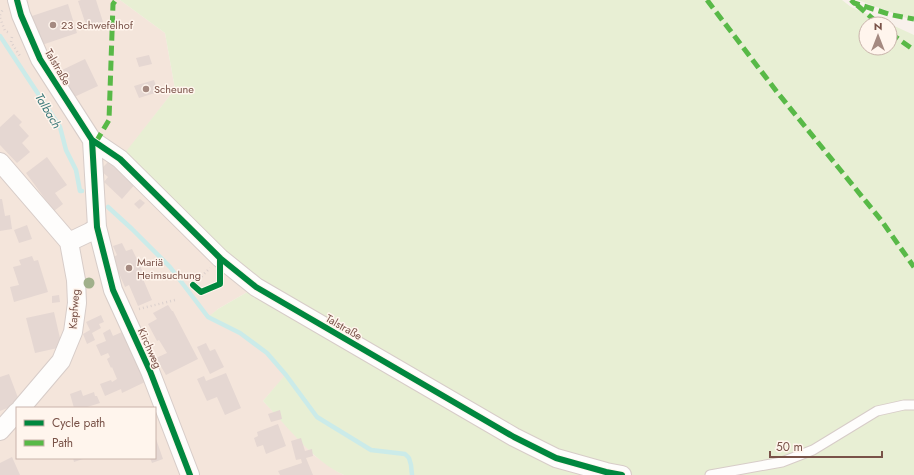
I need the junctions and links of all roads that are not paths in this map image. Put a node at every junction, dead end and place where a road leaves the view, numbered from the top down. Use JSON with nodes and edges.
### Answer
{"nodes":[{"id":1,"x":18,"y":0,"type":"edge"},
{"id":2,"x":92,"y":140,"type":"junction"},
{"id":3,"x":0,"y":162,"type":"edge"},
{"id":4,"x":83,"y":235,"type":"junction"},
{"id":5,"x":914,"y":405,"type":"edge"},
{"id":6,"x":22,"y":407,"type":"edge"},
{"id":7,"x":16,"y":413,"type":"edge"},
{"id":8,"x":0,"y":430,"type":"edge"},
{"id":9,"x":190,"y":475,"type":"edge"},
{"id":10,"x":622,"y":475,"type":"edge"},
{"id":11,"x":710,"y":475,"type":"edge"}],
"edges":[{"from":1,"to":2,"type":"street","name":"Talstraße"},
{"from":2,"to":4,"type":"street","name":"Talstraße"},
{"from":2,"to":10,"type":"street","name":"Talstraße"},
{"from":3,"to":4,"type":"street"},
{"from":4,"to":6,"type":"street","name":"Kapfweg"},
{"from":4,"to":9,"type":"street","name":"Kirchweg"},
{"from":5,"to":11,"type":"lane"},
{"from":7,"to":8,"type":"street"}]}
